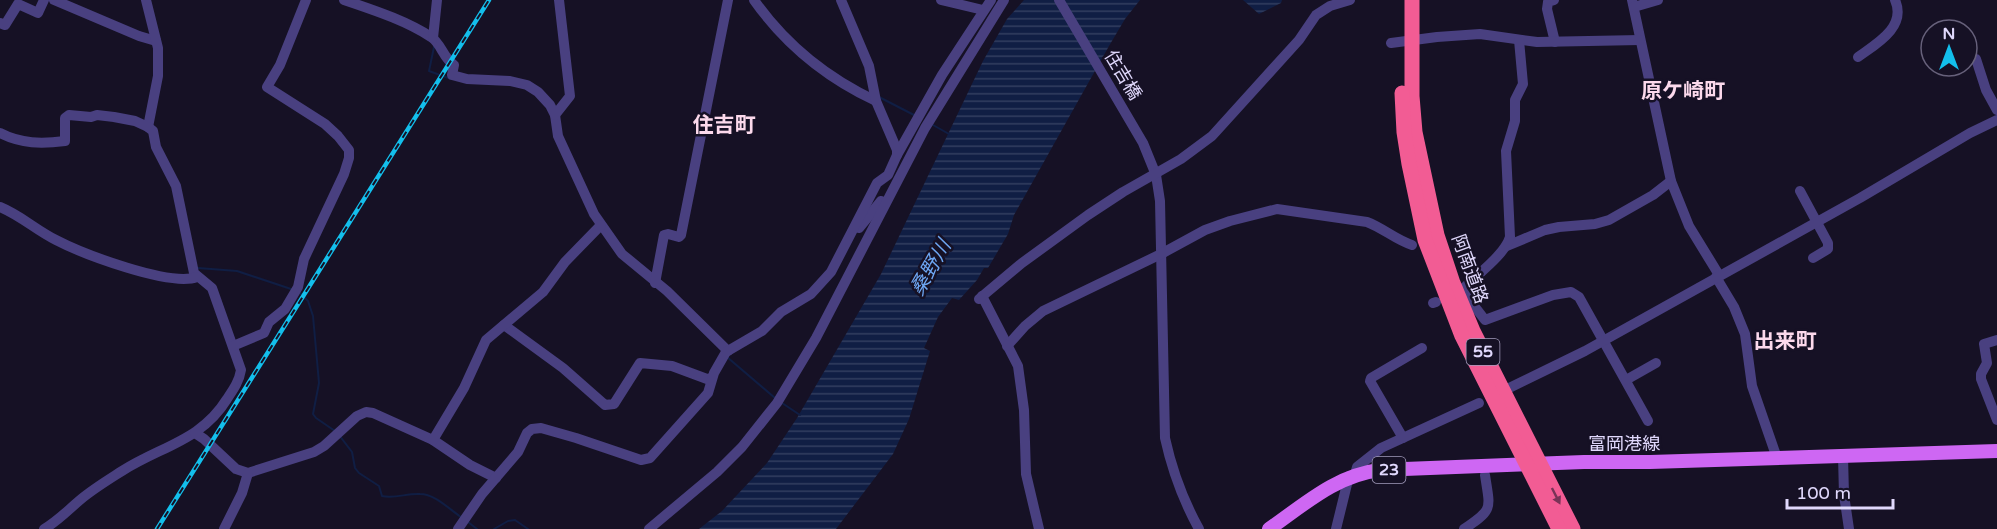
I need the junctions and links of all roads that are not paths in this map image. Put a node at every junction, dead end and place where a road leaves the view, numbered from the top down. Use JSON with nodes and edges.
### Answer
{"nodes":[{"id":1,"x":44,"y":0,"type":"edge"},
{"id":2,"x":54,"y":0,"type":"edge"},
{"id":3,"x":146,"y":0,"type":"edge"},
{"id":4,"x":306,"y":0,"type":"edge"},
{"id":5,"x":344,"y":0,"type":"edge"},
{"id":6,"x":437,"y":0,"type":"edge"},
{"id":7,"x":559,"y":0,"type":"edge"},
{"id":8,"x":728,"y":0,"type":"edge"},
{"id":9,"x":754,"y":0,"type":"edge"},
{"id":10,"x":841,"y":0,"type":"edge"},
{"id":11,"x":941,"y":0,"type":"edge"},
{"id":12,"x":991,"y":0,"type":"edge"},
{"id":13,"x":1004,"y":0,"type":"edge"},
{"id":14,"x":1059,"y":0,"type":"edge"},
{"id":15,"x":1350,"y":0,"type":"edge"},
{"id":16,"x":1402,"y":0,"type":"edge"},
{"id":17,"x":1412,"y":0,"type":"edge"},
{"id":18,"x":1554,"y":0,"type":"edge"},
{"id":19,"x":1658,"y":0,"type":"edge"},
{"id":20,"x":1895,"y":0,"type":"edge"},
{"id":21,"x":1633,"y":4,"type":"edge"},
{"id":22,"x":983,"y":10,"type":"junction"},
{"id":23,"x":0,"y":23,"type":"edge"},
{"id":24,"x":433,"y":38,"type":"junction"},
{"id":25,"x":1519,"y":40,"type":"junction"},
{"id":26,"x":1640,"y":40,"type":"junction"},
{"id":27,"x":156,"y":41,"type":"junction"},
{"id":28,"x":1555,"y":42,"type":"junction"},
{"id":29,"x":1401,"y":46,"type":"junction"},
{"id":30,"x":1858,"y":57,"type":"dead end"},
{"id":31,"x":1979,"y":68,"type":"edge"},
{"id":32,"x":876,"y":97,"type":"junction"},
{"id":33,"x":1997,"y":110,"type":"edge"},
{"id":34,"x":555,"y":115,"type":"junction"},
{"id":35,"x":1997,"y":120,"type":"edge"},
{"id":36,"x":148,"y":127,"type":"junction"},
{"id":37,"x":0,"y":133,"type":"edge"},
{"id":38,"x":897,"y":155,"type":"junction"},
{"id":39,"x":1155,"y":172,"type":"junction"},
{"id":40,"x":1671,"y":181,"type":"junction"},
{"id":41,"x":1800,"y":190,"type":"dead end"},
{"id":42,"x":887,"y":198,"type":"junction"},
{"id":43,"x":0,"y":207,"type":"edge"},
{"id":44,"x":1817,"y":222,"type":"junction"},
{"id":45,"x":601,"y":225,"type":"junction"},
{"id":46,"x":845,"y":244,"type":"junction"},
{"id":47,"x":1412,"y":245,"type":"dead end"},
{"id":48,"x":1507,"y":246,"type":"junction"},
{"id":49,"x":1161,"y":254,"type":"junction"},
{"id":50,"x":1813,"y":258,"type":"dead end"},
{"id":51,"x":1717,"y":276,"type":"junction"},
{"id":52,"x":197,"y":277,"type":"junction"},
{"id":53,"x":654,"y":283,"type":"junction"},
{"id":54,"x":504,"y":326,"type":"junction"},
{"id":55,"x":1604,"y":340,"type":"junction"},
{"id":56,"x":1997,"y":340,"type":"edge"},
{"id":57,"x":233,"y":346,"type":"junction"},
{"id":58,"x":1007,"y":346,"type":"junction"},
{"id":59,"x":1422,"y":348,"type":"dead end"},
{"id":60,"x":726,"y":353,"type":"junction"},
{"id":61,"x":1656,"y":363,"type":"dead end"},
{"id":62,"x":712,"y":378,"type":"junction"},
{"id":63,"x":1626,"y":380,"type":"junction"},
{"id":64,"x":1503,"y":391,"type":"junction"},
{"id":65,"x":1479,"y":403,"type":"dead end"},
{"id":66,"x":1997,"y":420,"type":"edge"},
{"id":67,"x":1648,"y":421,"type":"dead end"},
{"id":68,"x":195,"y":434,"type":"junction"},
{"id":69,"x":1403,"y":438,"type":"junction"},
{"id":70,"x":434,"y":440,"type":"junction"},
{"id":71,"x":1997,"y":451,"type":"edge"},
{"id":72,"x":1843,"y":456,"type":"junction"},
{"id":73,"x":1777,"y":458,"type":"junction"},
{"id":74,"x":1533,"y":464,"type":"junction"},
{"id":75,"x":248,"y":473,"type":"junction"},
{"id":76,"x":1485,"y":475,"type":"dead end"},
{"id":77,"x":1352,"y":476,"type":"junction"},
{"id":78,"x":496,"y":478,"type":"junction"},
{"id":79,"x":462,"y":523,"type":"edge"},
{"id":80,"x":44,"y":529,"type":"edge"},
{"id":81,"x":224,"y":529,"type":"edge"},
{"id":82,"x":649,"y":529,"type":"edge"},
{"id":83,"x":1039,"y":529,"type":"edge"},
{"id":84,"x":1199,"y":529,"type":"edge"},
{"id":85,"x":1269,"y":529,"type":"edge"},
{"id":86,"x":1336,"y":529,"type":"edge"},
{"id":87,"x":1464,"y":529,"type":"edge"},
{"id":88,"x":1559,"y":529,"type":"edge"},
{"id":89,"x":1573,"y":529,"type":"edge"},
{"id":90,"x":1849,"y":529,"type":"edge"}],
"edges":[{"from":1,"to":23,"type":"street"},
{"from":2,"to":27,"type":"street"},
{"from":3,"to":27,"type":"street"},
{"from":4,"to":57,"type":"street"},
{"from":5,"to":24,"type":"street"},
{"from":6,"to":24,"type":"street"},
{"from":7,"to":34,"type":"street"},
{"from":8,"to":53,"type":"street"},
{"from":9,"to":32,"type":"street"},
{"from":10,"to":32,"type":"street"},
{"from":11,"to":22,"type":"street"},
{"from":12,"to":22,"type":"street"},
{"from":13,"to":42,"type":"street"},
{"from":14,"to":39,"type":"street","name":"住吉橋"},
{"from":15,"to":39,"type":"street"},
{"from":16,"to":29,"type":"highway","name":"阿南道路","number":"55"},
{"from":17,"to":29,"type":"highway","name":"阿南道路","number":"55"},
{"from":18,"to":28,"type":"street"},
{"from":19,"to":21,"type":"street"},
{"from":20,"to":30,"type":"street"},
{"from":21,"to":26,"type":"street"},
{"from":22,"to":38,"type":"street"},
{"from":24,"to":34,"type":"street"},
{"from":25,"to":28,"type":"street"},
{"from":25,"to":29,"type":"street"},
{"from":25,"to":48,"type":"street"},
{"from":26,"to":28,"type":"street"},
{"from":26,"to":40,"type":"street"},
{"from":27,"to":36,"type":"street"},
{"from":29,"to":64,"type":"highway","name":"阿南道路","number":"55"},
{"from":29,"to":74,"type":"highway","name":"阿南道路","number":"55"},
{"from":31,"to":33,"type":"street"},
{"from":32,"to":38,"type":"street"},
{"from":34,"to":45,"type":"street"},
{"from":35,"to":44,"type":"street"},
{"from":36,"to":37,"type":"street"},
{"from":36,"to":52,"type":"street"},
{"from":38,"to":46,"type":"street"},
{"from":39,"to":49,"type":"street","name":"住吉橋"},
{"from":39,"to":58,"type":"street"},
{"from":40,"to":48,"type":"street"},
{"from":40,"to":51,"type":"street"},
{"from":41,"to":44,"type":"street"},
{"from":42,"to":46,"type":"street"},
{"from":42,"to":82,"type":"street"},
{"from":43,"to":52,"type":"street"},
{"from":44,"to":50,"type":"street"},
{"from":44,"to":51,"type":"street"},
{"from":45,"to":53,"type":"street"},
{"from":45,"to":54,"type":"street"},
{"from":46,"to":60,"type":"street"},
{"from":47,"to":49,"type":"street"},
{"from":48,"to":55,"type":"street"},
{"from":49,"to":58,"type":"street"},
{"from":49,"to":84,"type":"street","name":"住吉橋"},
{"from":51,"to":55,"type":"street"},
{"from":51,"to":73,"type":"street"},
{"from":52,"to":57,"type":"street"},
{"from":53,"to":60,"type":"street"},
{"from":54,"to":62,"type":"street"},
{"from":54,"to":70,"type":"street"},
{"from":55,"to":63,"type":"street"},
{"from":55,"to":64,"type":"street"},
{"from":56,"to":66,"type":"street"},
{"from":57,"to":68,"type":"street"},
{"from":58,"to":83,"type":"street"},
{"from":59,"to":69,"type":"street"},
{"from":60,"to":62,"type":"street"},
{"from":61,"to":63,"type":"street"},
{"from":62,"to":78,"type":"street"},
{"from":63,"to":67,"type":"street"},
{"from":64,"to":74,"type":"highway","name":"阿南道路","number":"55"},
{"from":65,"to":69,"type":"street"},
{"from":68,"to":75,"type":"street"},
{"from":68,"to":80,"type":"street"},
{"from":69,"to":77,"type":"street"},
{"from":70,"to":75,"type":"street"},
{"from":70,"to":78,"type":"street"},
{"from":71,"to":72,"type":"main road","name":"富岡港線","number":"23"},
{"from":72,"to":73,"type":"main road","name":"富岡港線","number":"23"},
{"from":72,"to":90,"type":"street"},
{"from":73,"to":74,"type":"main road","name":"富岡港線","number":"23"},
{"from":74,"to":77,"type":"main road","name":"富岡港線","number":"23"},
{"from":74,"to":88,"type":"highway","name":"阿南道路","number":"55"},
{"from":74,"to":89,"type":"highway","name":"阿南道路","number":"55","one_way":true},
{"from":75,"to":81,"type":"street"},
{"from":76,"to":87,"type":"street"},
{"from":77,"to":85,"type":"main road","name":"富岡港線","number":"23"},
{"from":77,"to":86,"type":"street"},
{"from":78,"to":79,"type":"street"}]}
